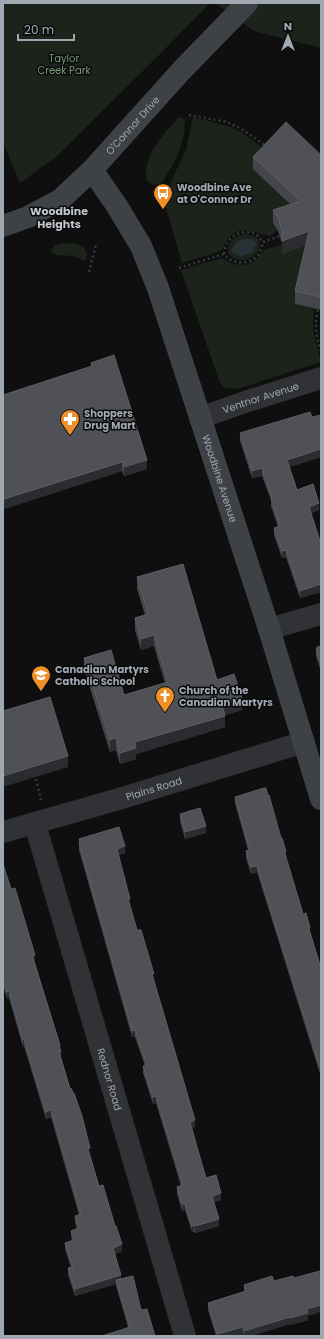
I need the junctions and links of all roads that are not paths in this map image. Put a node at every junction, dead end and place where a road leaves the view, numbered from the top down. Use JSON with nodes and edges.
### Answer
{"nodes":[{"id":1,"x":247,"y":3,"type":"edge"},
{"id":2,"x":92,"y":170,"type":"junction"},
{"id":3,"x":3,"y":226,"type":"edge"},
{"id":4,"x":321,"y":378,"type":"edge"},
{"id":5,"x":200,"y":418,"type":"junction"},
{"id":6,"x":321,"y":614,"type":"edge"},
{"id":7,"x":269,"y":629,"type":"junction"},
{"id":8,"x":304,"y":742,"type":"junction"},
{"id":9,"x":321,"y":799,"type":"edge"},
{"id":10,"x":38,"y":814,"type":"junction"},
{"id":11,"x":3,"y":832,"type":"edge"},
{"id":12,"x":185,"y":1336,"type":"edge"}],
"edges":[{"from":1,"to":2,"type":"main road","name":"O'Connor Drive"},
{"from":2,"to":3,"type":"main road","name":"O'Connor Drive"},
{"from":2,"to":5,"type":"main road","name":"Woodbine Avenue"},
{"from":4,"to":5,"type":"street","name":"Ventnor Avenue"},
{"from":5,"to":7,"type":"main road","name":"Woodbine Avenue"},
{"from":6,"to":7,"type":"street"},
{"from":7,"to":8,"type":"main road","name":"Woodbine Avenue"},
{"from":8,"to":9,"type":"main road","name":"Woodbine Avenue"},
{"from":8,"to":10,"type":"street","name":"Plains Road"},
{"from":10,"to":11,"type":"street","name":"Plains Road"},
{"from":10,"to":12,"type":"street","name":"Rednor Road"}]}
